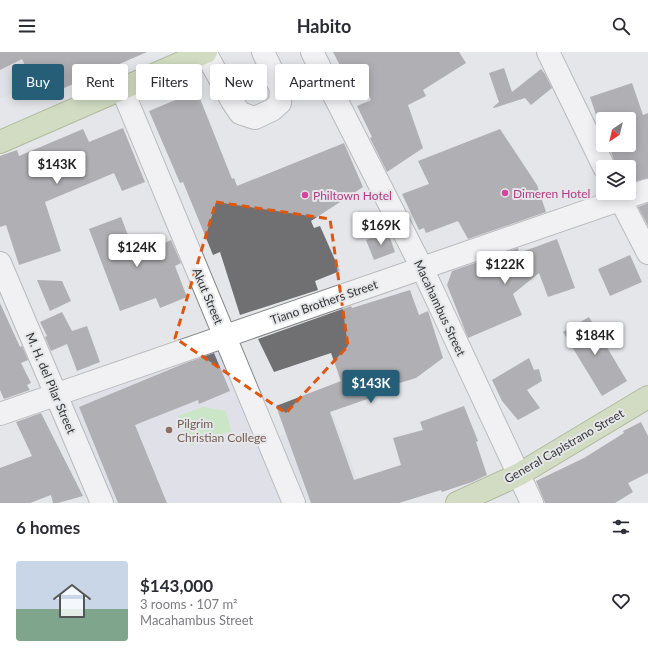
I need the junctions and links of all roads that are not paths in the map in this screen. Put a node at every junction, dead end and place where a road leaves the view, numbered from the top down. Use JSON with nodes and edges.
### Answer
{"nodes":[{"id":1,"x":205,"y":52,"type":"edge"},
{"id":2,"x":263,"y":52,"type":"edge"},
{"id":3,"x":312,"y":52,"type":"edge"},
{"id":4,"x":548,"y":52,"type":"edge"},
{"id":5,"x":128,"y":86,"type":"edge"},
{"id":6,"x":97,"y":100,"type":"edge"},
{"id":7,"x":127,"y":100,"type":"edge"},
{"id":8,"x":0,"y":142,"type":"edge"},
{"id":9,"x":601,"y":160,"type":"edge"},
{"id":10,"x":648,"y":190,"type":"edge"},
{"id":11,"x":636,"y":192,"type":"edge"},
{"id":12,"x":608,"y":200,"type":"edge"},
{"id":13,"x":621,"y":200,"type":"edge"},
{"id":14,"x":648,"y":253,"type":"edge"},
{"id":15,"x":0,"y":263,"type":"edge"},
{"id":16,"x":422,"y":268,"type":"junction"},
{"id":17,"x":225,"y":336,"type":"junction"},
{"id":18,"x":55,"y":395,"type":"junction"},
{"id":19,"x":648,"y":397,"type":"edge"},
{"id":20,"x":0,"y":414,"type":"edge"},
{"id":21,"x":518,"y":475,"type":"junction"},
{"id":22,"x":102,"y":503,"type":"edge"},
{"id":23,"x":294,"y":503,"type":"edge"},
{"id":24,"x":457,"y":503,"type":"edge"},
{"id":25,"x":532,"y":503,"type":"edge"}],
"edges":[{"from":1,"to":2,"type":"street"},
{"from":1,"to":5,"type":"main road"},
{"from":3,"to":16,"type":"street","name":"Macahambus Street"},
{"from":4,"to":9,"type":"street"},
{"from":6,"to":8,"type":"main road"},
{"from":7,"to":17,"type":"street","name":"Akut Street"},
{"from":10,"to":11,"type":"street","name":"Tiano Brothers Street"},
{"from":12,"to":16,"type":"street","name":"Tiano Brothers Street"},
{"from":13,"to":14,"type":"street"},
{"from":15,"to":18,"type":"street","name":"M. H. del Pilar Street"},
{"from":16,"to":17,"type":"street","name":"Tiano Brothers Street"},
{"from":16,"to":21,"type":"street","name":"Macahambus Street"},
{"from":17,"to":18,"type":"street","name":"Tiano Brothers Street"},
{"from":17,"to":23,"type":"street","name":"Akut Street"},
{"from":18,"to":20,"type":"street","name":"Tiano Brothers Street"},
{"from":18,"to":22,"type":"street","name":"M. H. del Pilar Street"},
{"from":19,"to":21,"type":"main road","name":"General Capistrano Street"},
{"from":21,"to":24,"type":"main road","name":"General Capistrano Street"},
{"from":21,"to":25,"type":"street","name":"Macahambus Street"}]}
